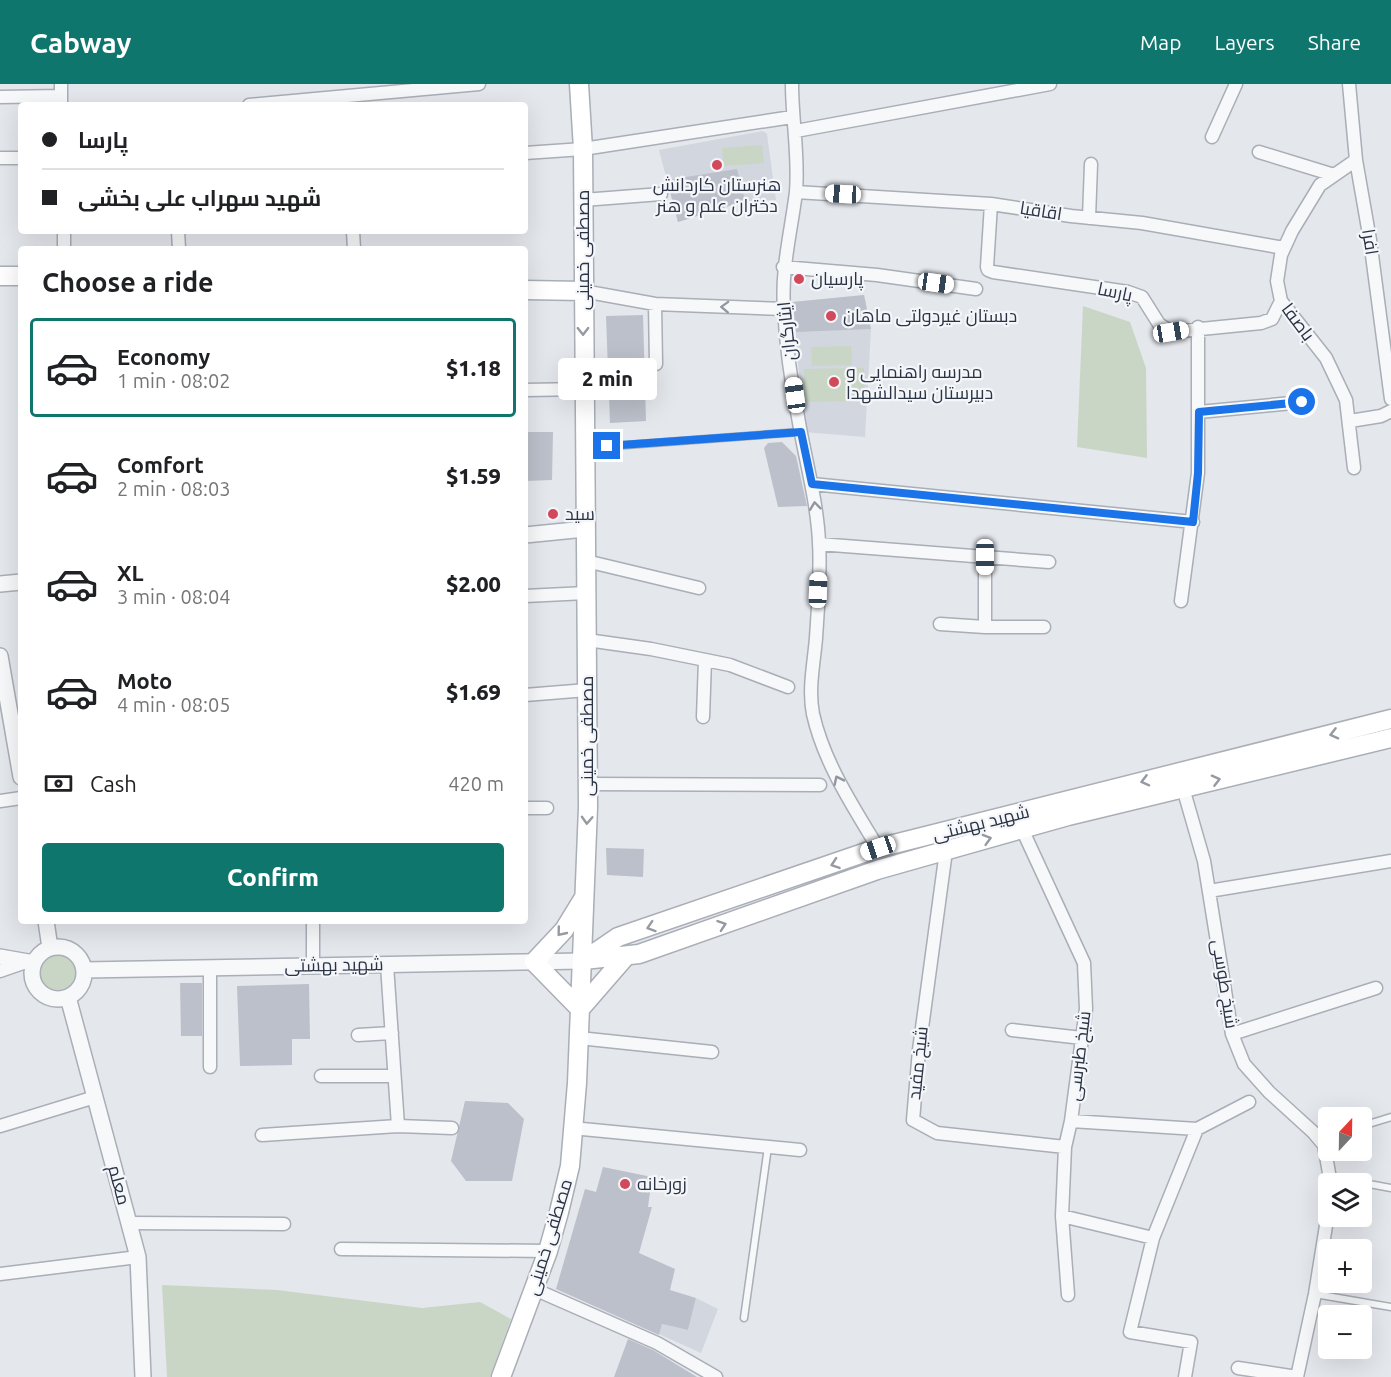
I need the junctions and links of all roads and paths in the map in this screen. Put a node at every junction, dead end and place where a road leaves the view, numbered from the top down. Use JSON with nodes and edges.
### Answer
{"nodes":[{"id":1,"x":340,"y":84,"type":"edge"},
{"id":2,"x":479,"y":84,"type":"edge"},
{"id":3,"x":579,"y":84,"type":"edge"},
{"id":4,"x":792,"y":84,"type":"edge"},
{"id":5,"x":1050,"y":84,"type":"edge"},
{"id":6,"x":1236,"y":84,"type":"edge"},
{"id":7,"x":1349,"y":84,"type":"edge"},
{"id":8,"x":449,"y":85,"type":"edge"},
{"id":9,"x":61,"y":95,"type":"edge"},
{"id":10,"x":0,"y":97,"type":"edge"},
{"id":11,"x":341,"y":102,"type":"edge"},
{"id":12,"x":792,"y":117,"type":"junction"},
{"id":13,"x":796,"y":131,"type":"junction"},
{"id":14,"x":1212,"y":137,"type":"dead end"},
{"id":15,"x":583,"y":149,"type":"junction"},
{"id":16,"x":1259,"y":152,"type":"dead end"},
{"id":17,"x":528,"y":153,"type":"edge"},
{"id":18,"x":0,"y":158,"type":"edge"},
{"id":19,"x":18,"y":158,"type":"edge"},
{"id":20,"x":1356,"y":160,"type":"junction"},
{"id":21,"x":1091,"y":164,"type":"dead end"},
{"id":22,"x":1334,"y":175,"type":"junction"},
{"id":23,"x":796,"y":192,"type":"junction"},
{"id":24,"x":661,"y":194,"type":"dead end"},
{"id":25,"x":584,"y":200,"type":"junction"},
{"id":26,"x":991,"y":204,"type":"junction"},
{"id":27,"x":1089,"y":218,"type":"junction"},
{"id":28,"x":1284,"y":248,"type":"junction"},
{"id":29,"x":783,"y":267,"type":"junction"},
{"id":30,"x":0,"y":276,"type":"edge"},
{"id":31,"x":18,"y":276,"type":"edge"},
{"id":32,"x":976,"y":289,"type":"dead end"},
{"id":33,"x":528,"y":290,"type":"edge"},
{"id":34,"x":583,"y":291,"type":"junction"},
{"id":35,"x":1281,"y":301,"type":"junction"},
{"id":36,"x":656,"y":304,"type":"junction"},
{"id":37,"x":783,"y":309,"type":"junction"},
{"id":38,"x":1198,"y":327,"type":"junction"},
{"id":39,"x":656,"y":364,"type":"dead end"},
{"id":40,"x":584,"y":389,"type":"junction"},
{"id":41,"x":528,"y":390,"type":"edge"},
{"id":42,"x":1391,"y":399,"type":"edge"},
{"id":43,"x":1302,"y":402,"type":"dead end"},
{"id":44,"x":1391,"y":411,"type":"edge"},
{"id":45,"x":1199,"y":412,"type":"junction"},
{"id":46,"x":1350,"y":421,"type":"junction"},
{"id":47,"x":801,"y":432,"type":"junction"},
{"id":48,"x":585,"y":448,"type":"junction"},
{"id":49,"x":1354,"y":468,"type":"dead end"},
{"id":50,"x":812,"y":484,"type":"junction"},
{"id":51,"x":1193,"y":522,"type":"junction"},
{"id":52,"x":585,"y":530,"type":"junction"},
{"id":53,"x":528,"y":535,"type":"edge"},
{"id":54,"x":819,"y":544,"type":"junction"},
{"id":55,"x":985,"y":557,"type":"junction"},
{"id":56,"x":586,"y":561,"type":"junction"},
{"id":57,"x":1049,"y":562,"type":"dead end"},
{"id":58,"x":18,"y":582,"type":"edge"},
{"id":59,"x":0,"y":584,"type":"edge"},
{"id":60,"x":699,"y":588,"type":"dead end"},
{"id":61,"x":586,"y":593,"type":"junction"},
{"id":62,"x":528,"y":596,"type":"edge"},
{"id":63,"x":1181,"y":601,"type":"dead end"},
{"id":64,"x":940,"y":624,"type":"dead end"},
{"id":65,"x":985,"y":627,"type":"junction"},
{"id":66,"x":1044,"y":627,"type":"dead end"},
{"id":67,"x":586,"y":640,"type":"junction"},
{"id":68,"x":0,"y":656,"type":"edge"},
{"id":69,"x":705,"y":660,"type":"junction"},
{"id":70,"x":3,"y":687,"type":"edge"},
{"id":71,"x":788,"y":687,"type":"dead end"},
{"id":72,"x":587,"y":690,"type":"junction"},
{"id":73,"x":528,"y":695,"type":"edge"},
{"id":74,"x":704,"y":717,"type":"dead end"},
{"id":75,"x":1391,"y":719,"type":"edge"},
{"id":76,"x":1391,"y":738,"type":"edge"},
{"id":77,"x":18,"y":762,"type":"edge"},
{"id":78,"x":588,"y":784,"type":"junction"},
{"id":79,"x":820,"y":785,"type":"dead end"},
{"id":80,"x":1183,"y":788,"type":"junction"},
{"id":81,"x":18,"y":798,"type":"edge"},
{"id":82,"x":0,"y":801,"type":"edge"},
{"id":83,"x":528,"y":808,"type":"edge"},
{"id":84,"x":547,"y":808,"type":"dead end"},
{"id":85,"x":1022,"y":829,"type":"junction"},
{"id":86,"x":878,"y":848,"type":"junction"},
{"id":87,"x":946,"y":851,"type":"junction"},
{"id":88,"x":1391,"y":861,"type":"edge"},
{"id":89,"x":1209,"y":891,"type":"junction"},
{"id":90,"x":584,"y":898,"type":"junction"},
{"id":91,"x":46,"y":924,"type":"edge"},
{"id":92,"x":313,"y":924,"type":"edge"},
{"id":93,"x":50,"y":948,"type":"junction"},
{"id":94,"x":626,"y":956,"type":"junction"},
{"id":95,"x":0,"y":957,"type":"edge"},
{"id":96,"x":583,"y":961,"type":"junction"},
{"id":97,"x":30,"y":962,"type":"junction"},
{"id":98,"x":534,"y":962,"type":"junction"},
{"id":99,"x":387,"y":964,"type":"junction"},
{"id":100,"x":313,"y":966,"type":"junction"},
{"id":101,"x":210,"y":968,"type":"junction"},
{"id":102,"x":84,"y":970,"type":"junction"},
{"id":103,"x":0,"y":971,"type":"edge"},
{"id":104,"x":1376,"y":988,"type":"dead end"},
{"id":105,"x":68,"y":998,"type":"junction"},
{"id":106,"x":580,"y":1009,"type":"junction"},
{"id":107,"x":1012,"y":1030,"type":"dead end"},
{"id":108,"x":392,"y":1034,"type":"junction"},
{"id":109,"x":1232,"y":1034,"type":"junction"},
{"id":110,"x":358,"y":1035,"type":"dead end"},
{"id":111,"x":579,"y":1038,"type":"junction"},
{"id":112,"x":1082,"y":1038,"type":"junction"},
{"id":113,"x":712,"y":1052,"type":"dead end"},
{"id":114,"x":210,"y":1067,"type":"dead end"},
{"id":115,"x":321,"y":1076,"type":"dead end"},
{"id":116,"x":394,"y":1076,"type":"junction"},
{"id":117,"x":95,"y":1097,"type":"junction"},
{"id":118,"x":1249,"y":1102,"type":"dead end"},
{"id":119,"x":1391,"y":1118,"type":"edge"},
{"id":120,"x":1071,"y":1121,"type":"junction"},
{"id":121,"x":1372,"y":1123,"type":"edge"},
{"id":122,"x":0,"y":1126,"type":"edge"},
{"id":123,"x":398,"y":1126,"type":"junction"},
{"id":124,"x":452,"y":1128,"type":"dead end"},
{"id":125,"x":572,"y":1128,"type":"junction"},
{"id":126,"x":1197,"y":1129,"type":"junction"},
{"id":127,"x":1318,"y":1132,"type":"edge"},
{"id":128,"x":262,"y":1135,"type":"dead end"},
{"id":129,"x":768,"y":1147,"type":"junction"},
{"id":130,"x":1065,"y":1147,"type":"junction"},
{"id":131,"x":800,"y":1150,"type":"dead end"},
{"id":132,"x":1372,"y":1185,"type":"edge"},
{"id":133,"x":1391,"y":1188,"type":"edge"},
{"id":134,"x":1062,"y":1216,"type":"junction"},
{"id":135,"x":129,"y":1223,"type":"junction"},
{"id":136,"x":284,"y":1224,"type":"dead end"},
{"id":137,"x":1326,"y":1227,"type":"edge"},
{"id":138,"x":1153,"y":1238,"type":"junction"},
{"id":139,"x":341,"y":1249,"type":"dead end"},
{"id":140,"x":548,"y":1251,"type":"junction"},
{"id":141,"x":138,"y":1257,"type":"junction"},
{"id":142,"x":0,"y":1274,"type":"edge"},
{"id":143,"x":534,"y":1289,"type":"junction"},
{"id":144,"x":1315,"y":1294,"type":"junction"},
{"id":145,"x":1068,"y":1295,"type":"dead end"},
{"id":146,"x":1391,"y":1307,"type":"edge"},
{"id":147,"x":744,"y":1318,"type":"dead end"},
{"id":148,"x":1238,"y":1368,"type":"dead end"},
{"id":149,"x":143,"y":1377,"type":"edge"},
{"id":150,"x":501,"y":1377,"type":"edge"},
{"id":151,"x":716,"y":1377,"type":"edge"},
{"id":152,"x":1185,"y":1377,"type":"edge"},
{"id":153,"x":1297,"y":1377,"type":"edge"}],
"edges":[{"from":1,"to":11,"type":"street"},
{"from":2,"to":8,"type":"street"},
{"from":3,"to":15,"type":"main road","name":"مصطفی خمینی"},
{"from":4,"to":12,"type":"street","name":"ایثارگران"},
{"from":5,"to":13,"type":"street"},
{"from":6,"to":14,"type":"street"},
{"from":7,"to":20,"type":"street","name":"افرا"},
{"from":8,"to":11,"type":"street"},
{"from":9,"to":10,"type":"street"},
{"from":12,"to":13,"type":"street","name":"ایثارگران"},
{"from":12,"to":15,"type":"street"},
{"from":13,"to":23,"type":"street","name":"ایثارگران"},
{"from":15,"to":17,"type":"street"},
{"from":15,"to":25,"type":"main road","name":"مصطفی خمینی"},
{"from":16,"to":22,"type":"street"},
{"from":18,"to":19,"type":"street"},
{"from":20,"to":22,"type":"street","name":"باصفا"},
{"from":20,"to":42,"type":"street","name":"افرا"},
{"from":21,"to":27,"type":"street"},
{"from":22,"to":28,"type":"street","name":"باصفا"},
{"from":23,"to":26,"type":"street","name":"اقاقیا"},
{"from":23,"to":29,"type":"street","name":"ایثارگران"},
{"from":24,"to":25,"type":"street"},
{"from":25,"to":34,"type":"main road","name":"مصطفی خمینی"},
{"from":26,"to":27,"type":"street","name":"اقاقیا"},
{"from":26,"to":38,"type":"street","name":"پارسا"},
{"from":27,"to":28,"type":"street","name":"اقاقیا"},
{"from":28,"to":35,"type":"street","name":"باصفا"},
{"from":29,"to":32,"type":"street"},
{"from":29,"to":37,"type":"street","name":"ایثارگران"},
{"from":30,"to":31,"type":"main road"},
{"from":33,"to":34,"type":"main road"},
{"from":34,"to":36,"type":"street"},
{"from":34,"to":40,"type":"main road","name":"مصطفی خمینی","one_way":true},
{"from":35,"to":38,"type":"street","name":"پارسا"},
{"from":35,"to":46,"type":"street","name":"باصفا"},
{"from":37,"to":36,"type":"street","one_way":true},
{"from":36,"to":39,"type":"street"},
{"from":37,"to":47,"type":"street","name":"ایثارگران"},
{"from":38,"to":45,"type":"street"},
{"from":40,"to":41,"type":"street"},
{"from":40,"to":48,"type":"main road","name":"مصطفی خمینی"},
{"from":43,"to":45,"type":"street"},
{"from":44,"to":46,"type":"street"},
{"from":45,"to":51,"type":"street"},
{"from":46,"to":49,"type":"street","name":"باصفا"},
{"from":47,"to":48,"type":"lane"},
{"from":47,"to":50,"type":"street","name":"ایثارگران"},
{"from":48,"to":52,"type":"main road","name":"مصطفی خمینی"},
{"from":50,"to":51,"type":"street"},
{"from":54,"to":50,"type":"street","name":"ایثارگران","one_way":true},
{"from":51,"to":63,"type":"street"},
{"from":52,"to":53,"type":"street"},
{"from":52,"to":56,"type":"main road","name":"مصطفی خمینی"},
{"from":54,"to":55,"type":"street"},
{"from":86,"to":54,"type":"street","name":"ایثارگران","one_way":true},
{"from":55,"to":57,"type":"street"},
{"from":55,"to":65,"type":"street"},
{"from":56,"to":60,"type":"street"},
{"from":56,"to":61,"type":"main road","name":"مصطفی خمینی"},
{"from":58,"to":59,"type":"street"},
{"from":61,"to":62,"type":"street"},
{"from":61,"to":67,"type":"main road","name":"مصطفی خمینی"},
{"from":64,"to":65,"type":"street"},
{"from":65,"to":66,"type":"street"},
{"from":67,"to":69,"type":"street"},
{"from":67,"to":72,"type":"main road","name":"مصطفی خمینی"},
{"from":68,"to":70,"type":"street"},
{"from":69,"to":71,"type":"street"},
{"from":69,"to":74,"type":"street"},
{"from":70,"to":77,"type":"street"},
{"from":72,"to":73,"type":"street"},
{"from":72,"to":78,"type":"main road","name":"مصطفی خمینی"},
{"from":75,"to":86,"type":"main road","name":"شهید بهشتی","one_way":true},
{"from":80,"to":76,"type":"main road","name":"شهید بهشتی","one_way":true},
{"from":78,"to":79,"type":"street"},
{"from":78,"to":90,"type":"main road","name":"مصطفی خمینی","one_way":true},
{"from":80,"to":85,"type":"main road","name":"شهید بهشتی"},
{"from":80,"to":89,"type":"street","name":"شیخ طوسی"},
{"from":81,"to":82,"type":"street"},
{"from":83,"to":84,"type":"street"},
{"from":87,"to":85,"type":"main road","name":"شهید بهشتی","one_way":true},
{"from":85,"to":112,"type":"street","name":"شیخ طبرسی"},
{"from":86,"to":96,"type":"main road","name":"شهید بهشتی","one_way":true},
{"from":94,"to":87,"type":"main road","name":"شهید بهشتی","one_way":true},
{"from":87,"to":130,"type":"street","name":"شیخ مفید"},
{"from":88,"to":89,"type":"street"},
{"from":89,"to":109,"type":"street","name":"شیخ طوسی"},
{"from":90,"to":96,"type":"main road","name":"مصطفی خمینی"},
{"from":90,"to":98,"type":"main road","one_way":true},
{"from":91,"to":93,"type":"street"},
{"from":92,"to":100,"type":"street"},
{"from":93,"to":97,"type":"street"},
{"from":93,"to":102,"type":"street"},
{"from":94,"to":96,"type":"main road","name":"شهید بهشتی"},
{"from":94,"to":106,"type":"main road"},
{"from":95,"to":97,"type":"street"},
{"from":96,"to":98,"type":"street","name":"شهید بهشتی"},
{"from":96,"to":106,"type":"main road","name":"مصطفی خمینی"},
{"from":97,"to":103,"type":"street"},
{"from":97,"to":105,"type":"street"},
{"from":98,"to":99,"type":"street","name":"شهید بهشتی"},
{"from":98,"to":106,"type":"main road"},
{"from":99,"to":100,"type":"street","name":"شهید بهشتی"},
{"from":99,"to":108,"type":"street"},
{"from":100,"to":101,"type":"street","name":"شهید بهشتی"},
{"from":101,"to":102,"type":"street","name":"شهید بهشتی"},
{"from":101,"to":114,"type":"street"},
{"from":102,"to":105,"type":"street"},
{"from":104,"to":109,"type":"street"},
{"from":105,"to":117,"type":"street","name":"معلم"},
{"from":106,"to":111,"type":"main road","name":"مصطفی خمینی"},
{"from":107,"to":112,"type":"street"},
{"from":108,"to":110,"type":"street"},
{"from":108,"to":116,"type":"street"},
{"from":109,"to":127,"type":"street","name":"شیخ طوسی"},
{"from":111,"to":113,"type":"street"},
{"from":111,"to":125,"type":"main road","name":"مصطفی خمینی"},
{"from":112,"to":120,"type":"street","name":"شیخ طبرسی"},
{"from":115,"to":116,"type":"street"},
{"from":116,"to":123,"type":"street"},
{"from":117,"to":122,"type":"street"},
{"from":117,"to":135,"type":"street","name":"معلم"},
{"from":118,"to":126,"type":"street"},
{"from":119,"to":121,"type":"lane"},
{"from":120,"to":126,"type":"street"},
{"from":120,"to":130,"type":"street","name":"شیخ طبرسی"},
{"from":123,"to":124,"type":"street"},
{"from":123,"to":128,"type":"street"},
{"from":125,"to":129,"type":"street"},
{"from":125,"to":140,"type":"main road","name":"مصطفی خمینی"},
{"from":126,"to":138,"type":"street"},
{"from":129,"to":131,"type":"street"},
{"from":129,"to":147,"type":"lane"},
{"from":130,"to":134,"type":"street","name":"شیخ طبرسی"},
{"from":132,"to":133,"type":"lane"},
{"from":134,"to":138,"type":"street"},
{"from":134,"to":145,"type":"street","name":"شیخ طبرسی"},
{"from":135,"to":136,"type":"street"},
{"from":135,"to":141,"type":"street","name":"معلم"},
{"from":137,"to":144,"type":"street"},
{"from":138,"to":152,"type":"street"},
{"from":139,"to":140,"type":"street"},
{"from":140,"to":143,"type":"main road","name":"مصطفی خمینی"},
{"from":141,"to":142,"type":"street"},
{"from":141,"to":149,"type":"street","name":"معلم"},
{"from":143,"to":150,"type":"main road","name":"مصطفی خمینی"},
{"from":143,"to":151,"type":"street"},
{"from":144,"to":146,"type":"lane"},
{"from":144,"to":153,"type":"street"},
{"from":148,"to":153,"type":"street"}]}
